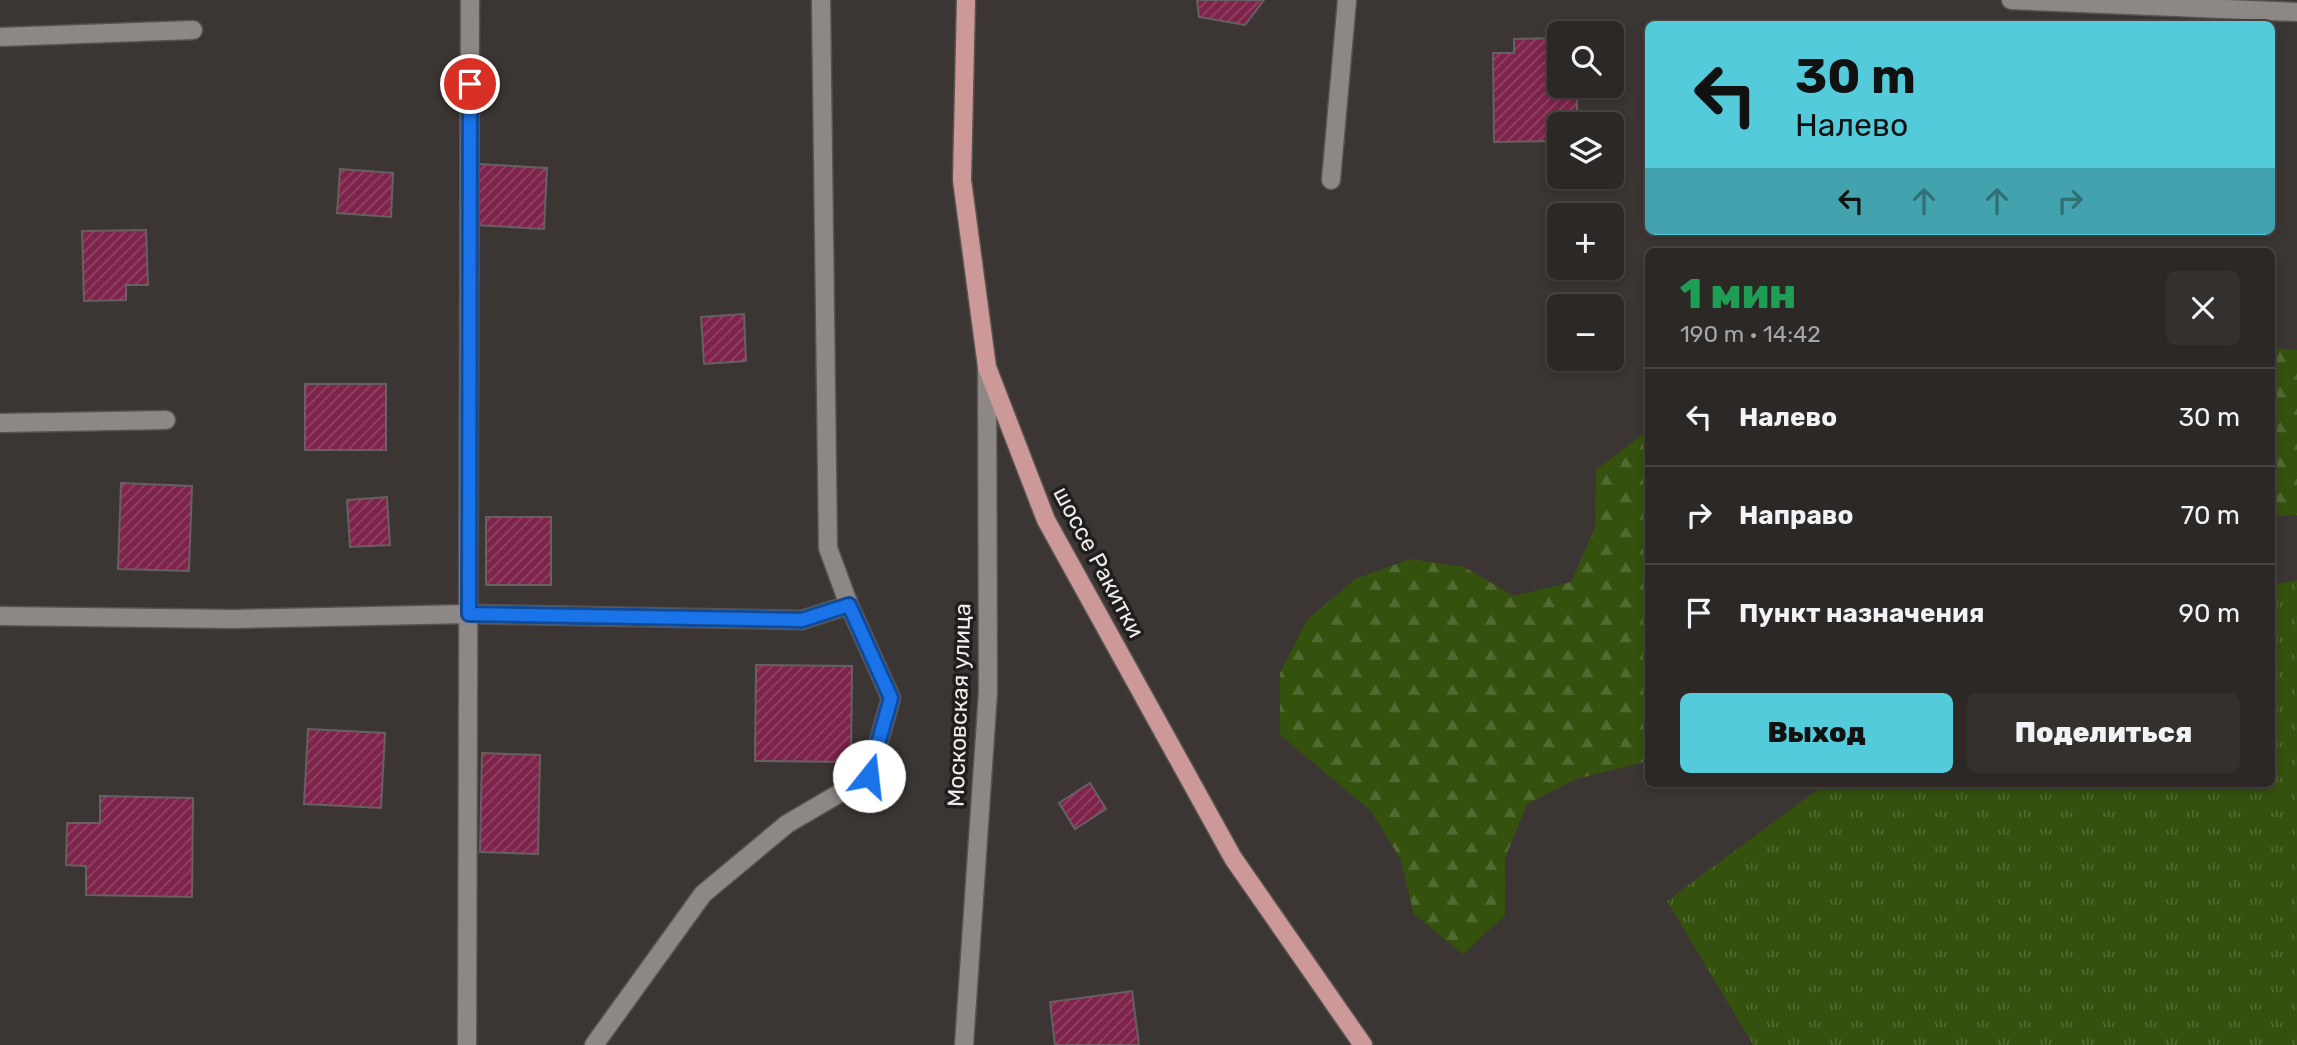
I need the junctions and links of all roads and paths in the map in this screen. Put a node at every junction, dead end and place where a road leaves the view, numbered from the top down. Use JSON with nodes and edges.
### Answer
{"nodes":[{"id":1,"x":470,"y":0,"type":"edge"},
{"id":2,"x":821,"y":0,"type":"edge"},
{"id":3,"x":966,"y":0,"type":"edge"},
{"id":4,"x":1347,"y":0,"type":"edge"},
{"id":5,"x":2011,"y":0,"type":"edge"},
{"id":6,"x":2297,"y":12,"type":"edge"},
{"id":7,"x":193,"y":30,"type":"dead end"},
{"id":8,"x":0,"y":37,"type":"edge"},
{"id":9,"x":1331,"y":180,"type":"dead end"},
{"id":10,"x":987,"y":367,"type":"junction"},
{"id":11,"x":166,"y":420,"type":"dead end"},
{"id":12,"x":0,"y":423,"type":"edge"},
{"id":13,"x":849,"y":605,"type":"junction"},
{"id":14,"x":469,"y":614,"type":"junction"},
{"id":15,"x":0,"y":616,"type":"edge"},
{"id":16,"x":467,"y":1045,"type":"edge"},
{"id":17,"x":594,"y":1045,"type":"edge"},
{"id":18,"x":964,"y":1045,"type":"edge"},
{"id":19,"x":1363,"y":1045,"type":"edge"}],
"edges":[{"from":1,"to":14,"type":"street"},
{"from":2,"to":13,"type":"street"},
{"from":3,"to":10,"type":"main road","name":"шоссе Ракитки"},
{"from":4,"to":9,"type":"street"},
{"from":5,"to":6,"type":"street"},
{"from":7,"to":8,"type":"street"},
{"from":10,"to":18,"type":"street","name":"Московская улица"},
{"from":10,"to":19,"type":"main road","name":"шоссе Ракитки"},
{"from":11,"to":12,"type":"street"},
{"from":13,"to":14,"type":"street"},
{"from":13,"to":17,"type":"street"},
{"from":14,"to":15,"type":"street"},
{"from":14,"to":16,"type":"street"}]}
